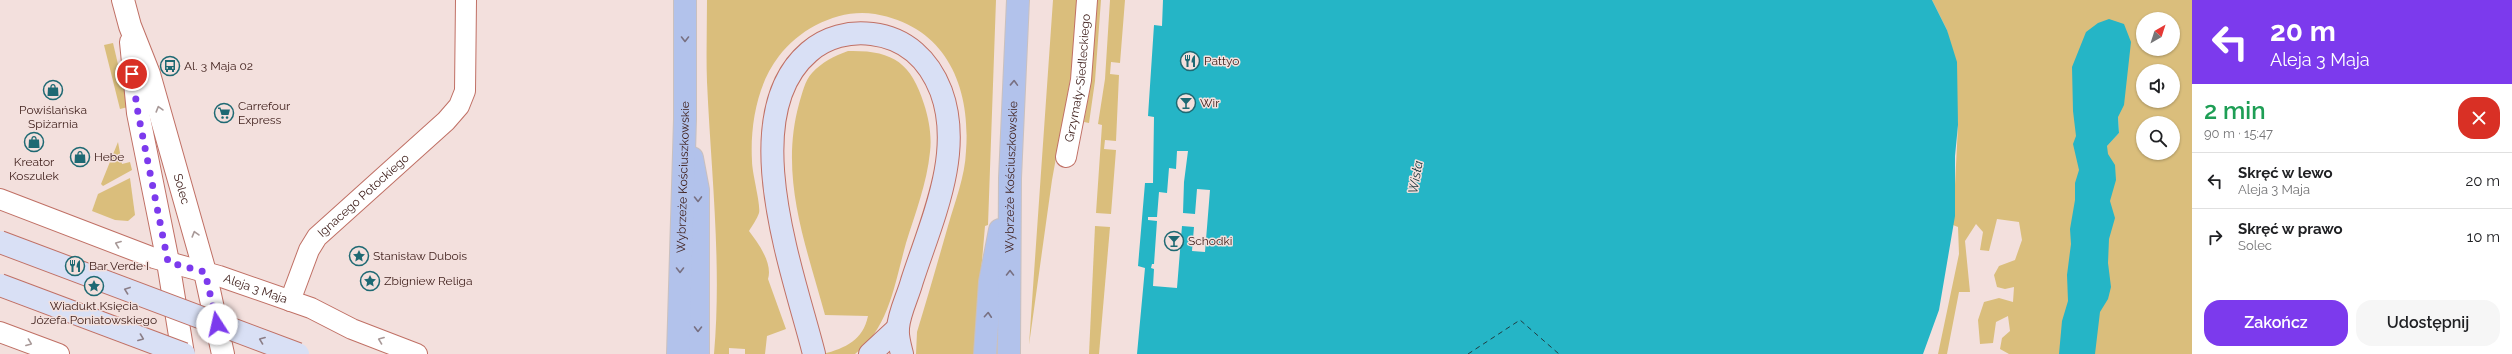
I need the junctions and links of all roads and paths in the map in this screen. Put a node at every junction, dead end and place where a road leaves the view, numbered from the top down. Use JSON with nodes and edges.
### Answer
{"nodes":[{"id":1,"x":123,"y":0,"type":"edge"},
{"id":2,"x":466,"y":0,"type":"edge"},
{"id":3,"x":685,"y":0,"type":"edge"},
{"id":4,"x":1018,"y":0,"type":"edge"},
{"id":5,"x":1088,"y":0,"type":"edge"},
{"id":6,"x":130,"y":26,"type":"junction"},
{"id":7,"x":685,"y":119,"type":"junction"},
{"id":8,"x":1066,"y":156,"type":"dead end"},
{"id":9,"x":1010,"y":178,"type":"junction"},
{"id":10,"x":0,"y":199,"type":"edge"},
{"id":11,"x":0,"y":242,"type":"edge"},
{"id":12,"x":168,"y":262,"type":"junction"},
{"id":13,"x":205,"y":272,"type":"junction"},
{"id":14,"x":0,"y":285,"type":"edge"},
{"id":15,"x":290,"y":301,"type":"junction"},
{"id":16,"x":898,"y":328,"type":"junction"},
{"id":17,"x":0,"y":332,"type":"edge"},
{"id":18,"x":59,"y":354,"type":"edge"},
{"id":19,"x":184,"y":354,"type":"edge"},
{"id":20,"x":223,"y":354,"type":"edge"},
{"id":21,"x":298,"y":354,"type":"edge"},
{"id":22,"x":417,"y":354,"type":"edge"},
{"id":23,"x":678,"y":354,"type":"edge"},
{"id":24,"x":698,"y":354,"type":"edge"},
{"id":25,"x":814,"y":354,"type":"edge"},
{"id":26,"x":870,"y":354,"type":"edge"},
{"id":27,"x":902,"y":354,"type":"edge"},
{"id":28,"x":985,"y":354,"type":"edge"},
{"id":29,"x":1009,"y":354,"type":"edge"}],
"edges":[{"from":1,"to":6,"type":"street","name":"Solec"},
{"from":2,"to":15,"type":"street","name":"Ignacego Potockiego"},
{"from":3,"to":7,"type":"main road","name":"Wybrzeże Kościuszkowskie","one_way":true},
{"from":9,"to":4,"type":"main road","name":"Wybrzeże Kościuszkowskie","one_way":true},
{"from":5,"to":8,"type":"street","name":"Grzymały-Siedleckiego"},
{"from":6,"to":12,"type":"street","name":"Solec"},
{"from":13,"to":6,"type":"street","name":"Solec","one_way":true},
{"from":7,"to":23,"type":"main road","name":"Wybrzeże Kościuszkowskie","one_way":true},
{"from":7,"to":24,"type":"main road","one_way":true},
{"from":28,"to":9,"type":"main road","one_way":true},
{"from":29,"to":9,"type":"main road","name":"Wybrzeże Kościuszkowskie","one_way":true},
{"from":12,"to":10,"type":"street","name":"Aleja 3 Maja","one_way":true},
{"from":21,"to":11,"type":"main road","one_way":true,"bridge":true},
{"from":12,"to":13,"type":"street","name":"Aleja 3 Maja"},
{"from":12,"to":19,"type":"street","name":"Solec"},
{"from":13,"to":15,"type":"street","name":"Aleja 3 Maja"},
{"from":13,"to":20,"type":"street","name":"Solec"},
{"from":14,"to":19,"type":"main road","one_way":true,"bridge":true},
{"from":22,"to":15,"type":"street","name":"Aleja 3 Maja","one_way":true},
{"from":16,"to":25,"type":"main road"},
{"from":16,"to":26,"type":"main road"},
{"from":16,"to":27,"type":"main road"},
{"from":17,"to":18,"type":"street","one_way":true}]}
